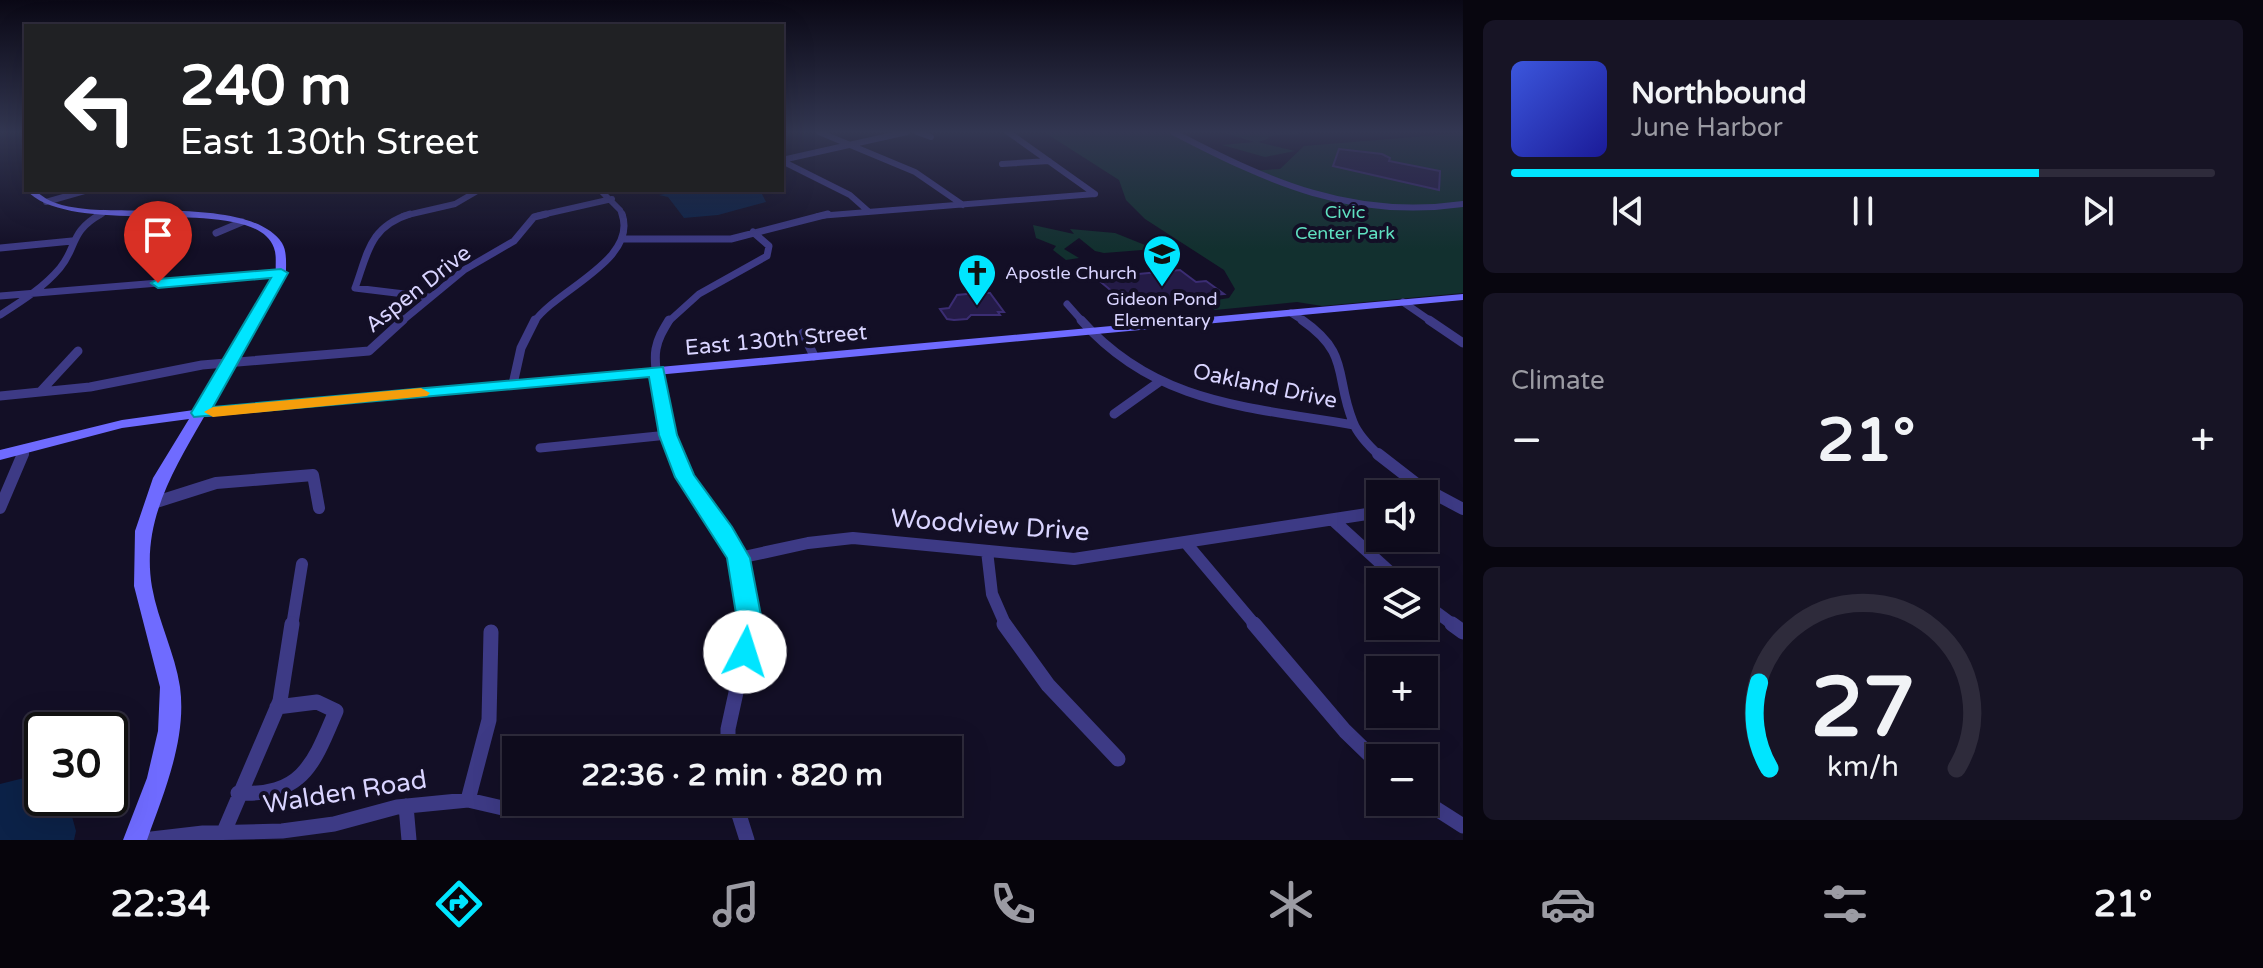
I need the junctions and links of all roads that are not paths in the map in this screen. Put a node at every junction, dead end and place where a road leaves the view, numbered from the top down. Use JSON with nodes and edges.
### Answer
{"nodes":[{"id":1,"x":804,"y":171,"type":"edge"},
{"id":2,"x":907,"y":171,"type":"edge"},
{"id":3,"x":1063,"y":171,"type":"edge"},
{"id":4,"x":1258,"y":171,"type":"edge"},
{"id":5,"x":33,"y":192,"type":"edge"},
{"id":6,"x":81,"y":192,"type":"edge"},
{"id":7,"x":476,"y":192,"type":"edge"},
{"id":8,"x":603,"y":192,"type":"edge"},
{"id":9,"x":612,"y":199,"type":"junction"},
{"id":10,"x":1463,"y":201,"type":"edge"},
{"id":11,"x":46,"y":202,"type":"junction"},
{"id":12,"x":963,"y":205,"type":"junction"},
{"id":13,"x":868,"y":211,"type":"junction"},
{"id":14,"x":103,"y":213,"type":"junction"},
{"id":15,"x":242,"y":222,"type":"junction"},
{"id":16,"x":753,"y":232,"type":"junction"},
{"id":17,"x":216,"y":233,"type":"dead end"},
{"id":18,"x":625,"y":239,"type":"junction"},
{"id":19,"x":72,"y":241,"type":"junction"},
{"id":20,"x":0,"y":248,"type":"edge"},
{"id":21,"x":758,"y":261,"type":"junction"},
{"id":22,"x":771,"y":265,"type":"dead end"},
{"id":23,"x":281,"y":273,"type":"junction"},
{"id":24,"x":35,"y":293,"type":"junction"},
{"id":25,"x":0,"y":296,"type":"edge"},
{"id":26,"x":429,"y":297,"type":"junction"},
{"id":27,"x":1463,"y":297,"type":"edge"},
{"id":28,"x":1403,"y":302,"type":"junction"},
{"id":29,"x":1067,"y":304,"type":"dead end"},
{"id":30,"x":1291,"y":313,"type":"junction"},
{"id":31,"x":0,"y":315,"type":"edge"},
{"id":32,"x":1091,"y":331,"type":"junction"},
{"id":33,"x":803,"y":333,"type":"dead end"},
{"id":34,"x":1463,"y":343,"type":"edge"},
{"id":35,"x":78,"y":351,"type":"dead end"},
{"id":36,"x":814,"y":356,"type":"junction"},
{"id":37,"x":230,"y":362,"type":"junction"},
{"id":38,"x":657,"y":371,"type":"junction"},
{"id":39,"x":1159,"y":382,"type":"junction"},
{"id":40,"x":513,"y":384,"type":"junction"},
{"id":41,"x":40,"y":392,"type":"junction"},
{"id":42,"x":0,"y":396,"type":"edge"},
{"id":43,"x":200,"y":413,"type":"junction"},
{"id":44,"x":1114,"y":414,"type":"dead end"},
{"id":45,"x":1354,"y":425,"type":"junction"},
{"id":46,"x":668,"y":435,"type":"junction"},
{"id":47,"x":540,"y":448,"type":"dead end"},
{"id":48,"x":25,"y":449,"type":"junction"},
{"id":49,"x":0,"y":455,"type":"edge"},
{"id":50,"x":1409,"y":480,"type":"edge"},
{"id":51,"x":1438,"y":500,"type":"edge"},
{"id":52,"x":153,"y":503,"type":"junction"},
{"id":53,"x":0,"y":508,"type":"edge"},
{"id":54,"x":319,"y":508,"type":"dead end"},
{"id":55,"x":1463,"y":509,"type":"edge"},
{"id":56,"x":1366,"y":515,"type":"edge"},
{"id":57,"x":1334,"y":521,"type":"junction"},
{"id":58,"x":1186,"y":543,"type":"junction"},
{"id":59,"x":987,"y":551,"type":"junction"},
{"id":60,"x":739,"y":558,"type":"junction"},
{"id":61,"x":302,"y":564,"type":"dead end"},
{"id":62,"x":1386,"y":568,"type":"edge"},
{"id":63,"x":1438,"y":613,"type":"edge"},
{"id":64,"x":491,"y":632,"type":"dead end"},
{"id":65,"x":1463,"y":632,"type":"edge"},
{"id":66,"x":277,"y":707,"type":"junction"},
{"id":67,"x":728,"y":736,"type":"edge"},
{"id":68,"x":1366,"y":751,"type":"edge"},
{"id":69,"x":1118,"y":759,"type":"dead end"},
{"id":70,"x":238,"y":793,"type":"junction"},
{"id":71,"x":468,"y":800,"type":"junction"},
{"id":72,"x":406,"y":806,"type":"junction"},
{"id":73,"x":502,"y":808,"type":"edge"},
{"id":74,"x":1438,"y":810,"type":"edge"},
{"id":75,"x":739,"y":816,"type":"edge"},
{"id":76,"x":1463,"y":826,"type":"edge"},
{"id":77,"x":223,"y":834,"type":"junction"},
{"id":78,"x":135,"y":840,"type":"edge"},
{"id":79,"x":143,"y":840,"type":"edge"},
{"id":80,"x":409,"y":840,"type":"edge"},
{"id":81,"x":747,"y":840,"type":"edge"}],
"edges":[{"from":1,"to":13,"type":"street"},
{"from":2,"to":12,"type":"street"},
{"from":3,"to":12,"type":"street"},
{"from":4,"to":10,"type":"street"},
{"from":5,"to":11,"type":"street"},
{"from":6,"to":11,"type":"street"},
{"from":7,"to":26,"type":"street"},
{"from":8,"to":9,"type":"street"},
{"from":9,"to":18,"type":"street"},
{"from":9,"to":26,"type":"street","name":"Aspen Drive"},
{"from":11,"to":14,"type":"street"},
{"from":12,"to":13,"type":"street"},
{"from":13,"to":16,"type":"street"},
{"from":14,"to":15,"type":"street"},
{"from":14,"to":19,"type":"street"},
{"from":15,"to":17,"type":"street"},
{"from":15,"to":23,"type":"street"},
{"from":16,"to":18,"type":"street"},
{"from":16,"to":21,"type":"street"},
{"from":18,"to":40,"type":"street"},
{"from":19,"to":20,"type":"street"},
{"from":19,"to":24,"type":"street"},
{"from":21,"to":22,"type":"street"},
{"from":21,"to":38,"type":"street"},
{"from":23,"to":24,"type":"street"},
{"from":23,"to":37,"type":"street"},
{"from":24,"to":25,"type":"street"},
{"from":24,"to":31,"type":"street"},
{"from":26,"to":37,"type":"street","name":"Aspen Drive"},
{"from":27,"to":28,"type":"street","name":"East 130th Street"},
{"from":28,"to":30,"type":"street","name":"East 130th Street"},
{"from":28,"to":34,"type":"street"},
{"from":29,"to":32,"type":"street","name":"Oakland Drive"},
{"from":30,"to":32,"type":"street","name":"East 130th Street"},
{"from":30,"to":45,"type":"street"},
{"from":32,"to":36,"type":"street","name":"East 130th Street"},
{"from":32,"to":39,"type":"street","name":"Oakland Drive"},
{"from":33,"to":36,"type":"street"},
{"from":35,"to":41,"type":"street"},
{"from":36,"to":38,"type":"street","name":"East 130th Street"},
{"from":37,"to":41,"type":"street","name":"Aspen Drive"},
{"from":37,"to":43,"type":"street"},
{"from":38,"to":40,"type":"street","name":"East 130th Street"},
{"from":38,"to":46,"type":"street"},
{"from":39,"to":44,"type":"street"},
{"from":39,"to":45,"type":"street","name":"Oakland Drive"},
{"from":40,"to":43,"type":"street","name":"East 130th Street"},
{"from":41,"to":42,"type":"street","name":"Aspen Drive"},
{"from":43,"to":48,"type":"street","name":"East 130th Street"},
{"from":43,"to":52,"type":"street"},
{"from":45,"to":50,"type":"street"},
{"from":46,"to":47,"type":"street"},
{"from":46,"to":60,"type":"street"},
{"from":48,"to":49,"type":"street","name":"East 130th Street"},
{"from":48,"to":53,"type":"street"},
{"from":51,"to":55,"type":"street"},
{"from":52,"to":54,"type":"street"},
{"from":52,"to":78,"type":"street"},
{"from":56,"to":57,"type":"street","name":"Woodview Drive"},
{"from":57,"to":58,"type":"street","name":"Woodview Drive"},
{"from":57,"to":62,"type":"street"},
{"from":58,"to":59,"type":"street","name":"Woodview Drive"},
{"from":58,"to":68,"type":"street"},
{"from":59,"to":60,"type":"street","name":"Woodview Drive"},
{"from":59,"to":69,"type":"street"},
{"from":60,"to":67,"type":"street"},
{"from":61,"to":66,"type":"street"},
{"from":63,"to":65,"type":"street"},
{"from":64,"to":71,"type":"street"},
{"from":66,"to":70,"type":"street"},
{"from":66,"to":70,"type":"street"},
{"from":70,"to":77,"type":"street"},
{"from":71,"to":72,"type":"street","name":"Walden Road"},
{"from":71,"to":73,"type":"street","name":"Walden Road"},
{"from":72,"to":77,"type":"street","name":"Walden Road"},
{"from":72,"to":80,"type":"street"},
{"from":74,"to":76,"type":"street"},
{"from":75,"to":81,"type":"street"},
{"from":77,"to":79,"type":"street","name":"Walden Road"}]}
